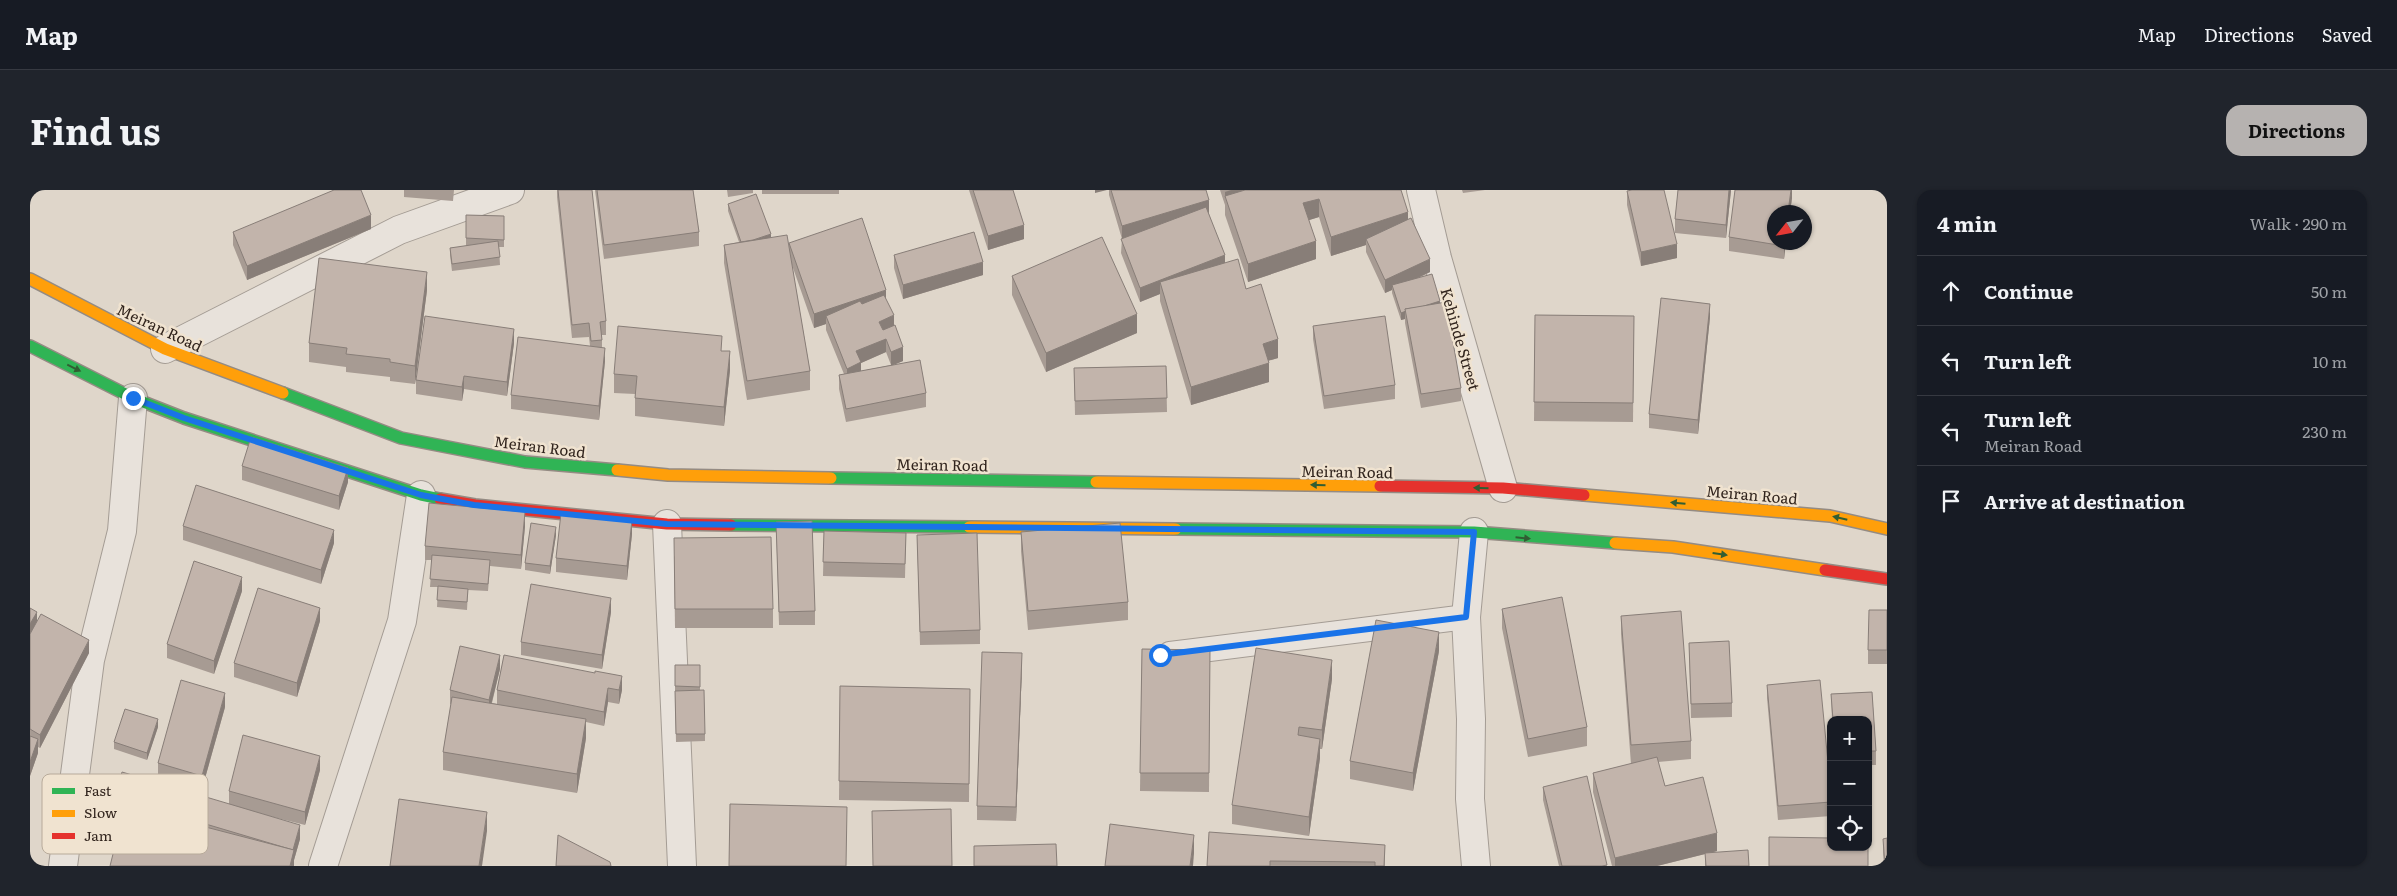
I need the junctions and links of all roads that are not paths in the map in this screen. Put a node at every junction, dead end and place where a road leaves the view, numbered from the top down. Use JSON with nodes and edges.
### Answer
{"nodes":[{"id":1,"x":510,"y":190,"type":"edge"},
{"id":2,"x":1421,"y":190,"type":"edge"},
{"id":3,"x":30,"y":279,"type":"edge"},
{"id":4,"x":30,"y":346,"type":"edge"},
{"id":5,"x":165,"y":348,"type":"junction"},
{"id":6,"x":133,"y":398,"type":"junction"},
{"id":7,"x":1503,"y":488,"type":"junction"},
{"id":8,"x":421,"y":495,"type":"junction"},
{"id":9,"x":667,"y":524,"type":"junction"},
{"id":10,"x":1887,"y":529,"type":"edge"},
{"id":11,"x":1474,"y":532,"type":"junction"},
{"id":12,"x":1887,"y":579,"type":"edge"},
{"id":13,"x":1466,"y":617,"type":"junction"},
{"id":14,"x":1160,"y":655,"type":"edge"},
{"id":15,"x":75,"y":774,"type":"edge"},
{"id":16,"x":323,"y":866,"type":"edge"},
{"id":17,"x":682,"y":866,"type":"edge"},
{"id":18,"x":1476,"y":866,"type":"edge"}],
"edges":[{"from":1,"to":5,"type":"street"},
{"from":2,"to":7,"type":"street","name":"Kehinde Street"},
{"from":3,"to":5,"type":"main road","name":"Meiran Road"},
{"from":4,"to":6,"type":"main road","one_way":true},
{"from":7,"to":5,"type":"main road","name":"Meiran Road","one_way":true},
{"from":6,"to":8,"type":"main road"},
{"from":6,"to":15,"type":"street"},
{"from":10,"to":7,"type":"main road","name":"Meiran Road","one_way":true},
{"from":8,"to":9,"type":"main road"},
{"from":8,"to":16,"type":"street"},
{"from":9,"to":11,"type":"main road"},
{"from":9,"to":17,"type":"street"},
{"from":11,"to":12,"type":"main road","one_way":true},
{"from":11,"to":13,"type":"street"},
{"from":13,"to":14,"type":"lane"},
{"from":13,"to":18,"type":"street"}]}
